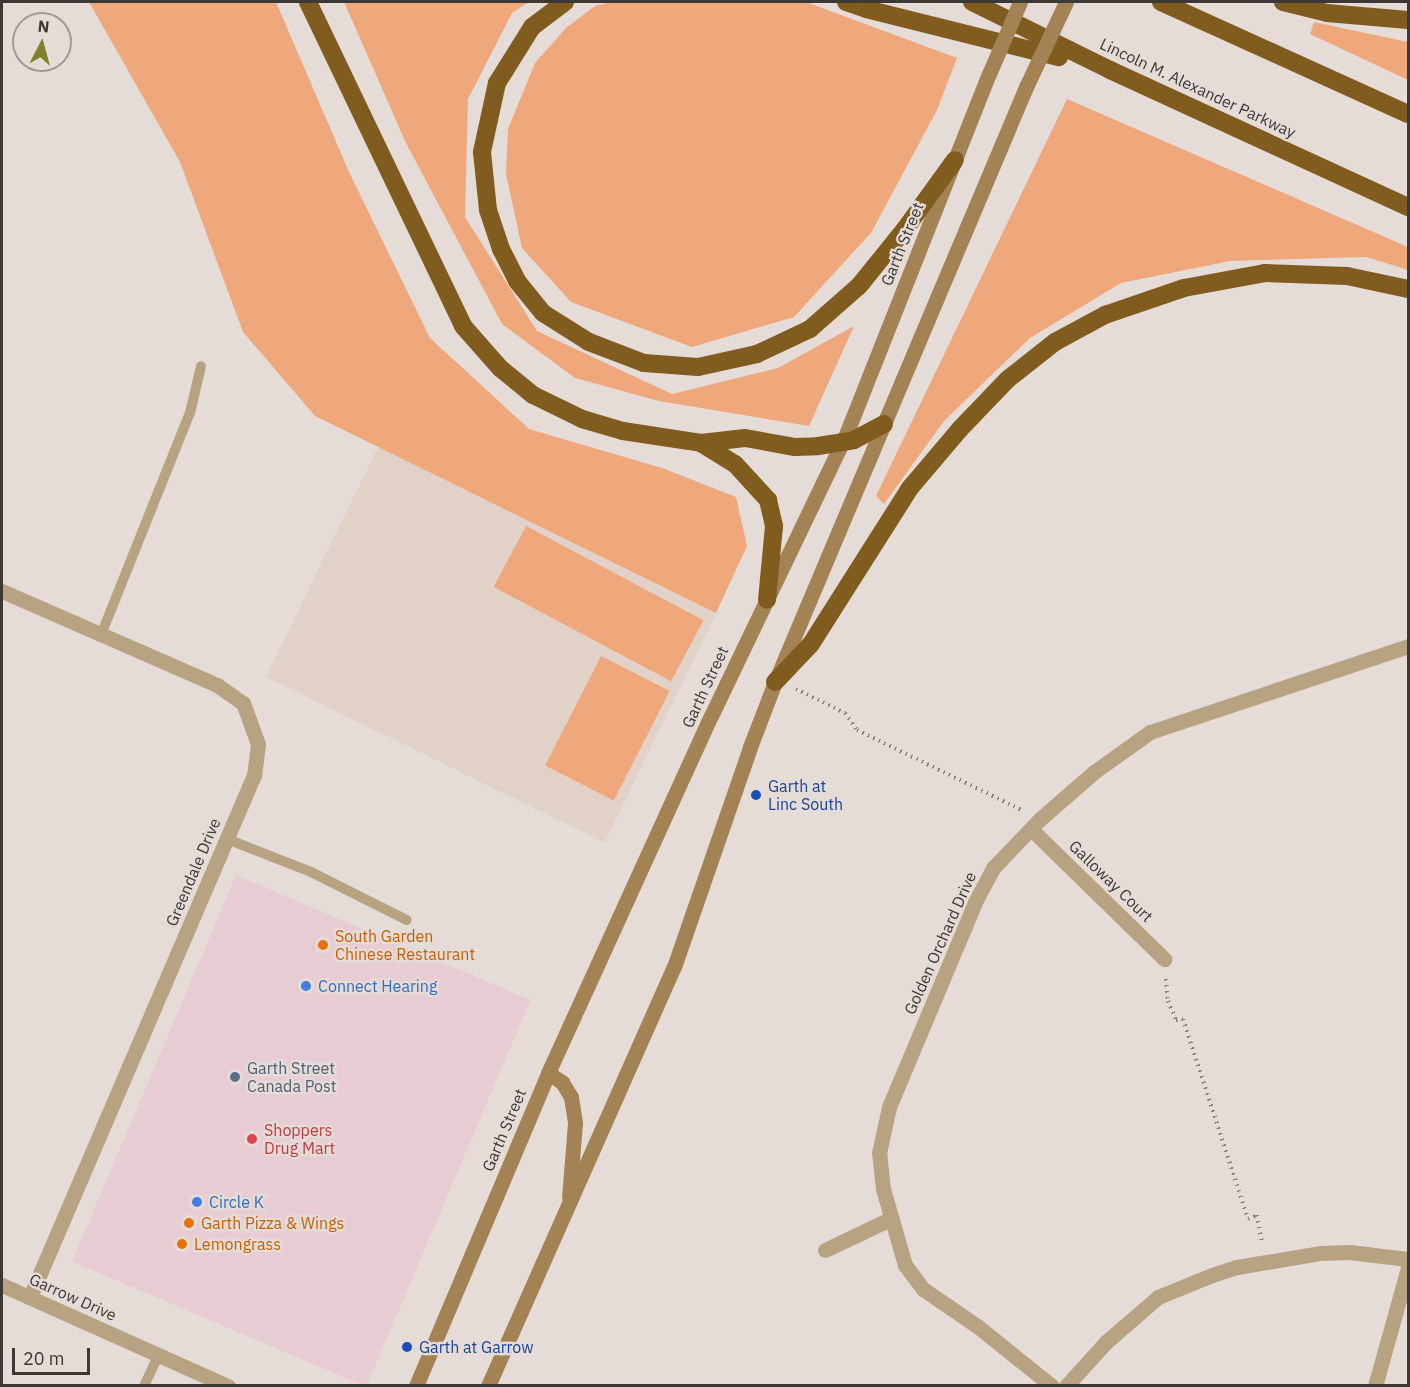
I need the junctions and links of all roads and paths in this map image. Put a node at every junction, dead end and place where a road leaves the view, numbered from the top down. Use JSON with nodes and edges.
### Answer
{"nodes":[{"id":1,"x":308,"y":2,"type":"edge"},
{"id":2,"x":565,"y":2,"type":"edge"},
{"id":3,"x":846,"y":2,"type":"edge"},
{"id":4,"x":972,"y":2,"type":"edge"},
{"id":5,"x":1020,"y":2,"type":"edge"},
{"id":6,"x":1066,"y":2,"type":"edge"},
{"id":7,"x":1161,"y":2,"type":"edge"},
{"id":8,"x":1283,"y":2,"type":"edge"},
{"id":9,"x":1408,"y":20,"type":"edge"},
{"id":10,"x":1110,"y":70,"type":"junction"},
{"id":11,"x":1408,"y":114,"type":"edge"},
{"id":12,"x":955,"y":160,"type":"junction"},
{"id":13,"x":1408,"y":207,"type":"edge"},
{"id":14,"x":1408,"y":289,"type":"edge"},
{"id":15,"x":201,"y":366,"type":"dead end"},
{"id":16,"x":884,"y":424,"type":"junction"},
{"id":17,"x":842,"y":442,"type":"junction"},
{"id":18,"x":700,"y":443,"type":"junction"},
{"id":19,"x":2,"y":591,"type":"edge"},
{"id":20,"x":768,"y":600,"type":"junction"},
{"id":21,"x":101,"y":635,"type":"junction"},
{"id":22,"x":1408,"y":646,"type":"edge"},
{"id":23,"x":775,"y":682,"type":"junction"},
{"id":24,"x":1036,"y":824,"type":"junction"},
{"id":25,"x":227,"y":839,"type":"junction"},
{"id":26,"x":407,"y":920,"type":"dead end"},
{"id":27,"x":1164,"y":959,"type":"joint"},
{"id":28,"x":548,"y":1073,"type":"junction"},
{"id":29,"x":567,"y":1212,"type":"junction"},
{"id":30,"x":892,"y":1218,"type":"junction"},
{"id":31,"x":825,"y":1250,"type":"dead end"},
{"id":32,"x":1408,"y":1259,"type":"edge"},
{"id":33,"x":1265,"y":1262,"type":"junction"},
{"id":34,"x":1408,"y":1268,"type":"edge"},
{"id":35,"x":2,"y":1285,"type":"edge"},
{"id":36,"x":30,"y":1297,"type":"junction"},
{"id":37,"x":158,"y":1356,"type":"junction"},
{"id":38,"x":144,"y":1386,"type":"edge"},
{"id":39,"x":228,"y":1386,"type":"edge"},
{"id":40,"x":416,"y":1386,"type":"edge"},
{"id":41,"x":488,"y":1386,"type":"edge"},
{"id":42,"x":1052,"y":1386,"type":"edge"},
{"id":43,"x":1066,"y":1386,"type":"edge"},
{"id":44,"x":1375,"y":1386,"type":"edge"}],
"edges":[{"from":1,"to":18,"type":"highway"},
{"from":2,"to":12,"type":"highway"},
{"from":3,"to":10,"type":"highway"},
{"from":4,"to":10,"type":"highway","name":"Lincoln M. Alexander Parkway"},
{"from":5,"to":12,"type":"main road","name":"Garth Street","bridge":true},
{"from":6,"to":16,"type":"main road","bridge":true},
{"from":7,"to":11,"type":"highway"},
{"from":8,"to":9,"type":"highway"},
{"from":10,"to":13,"type":"highway","name":"Lincoln M. Alexander Parkway"},
{"from":12,"to":17,"type":"main road","name":"Garth Street"},
{"from":14,"to":23,"type":"highway"},
{"from":15,"to":21,"type":"lane"},
{"from":16,"to":17,"type":"highway"},
{"from":16,"to":23,"type":"main road"},
{"from":17,"to":18,"type":"highway"},
{"from":17,"to":20,"type":"main road","name":"Garth Street"},
{"from":18,"to":20,"type":"highway"},
{"from":19,"to":21,"type":"street","name":"Greendale Drive"},
{"from":20,"to":28,"type":"main road","name":"Garth Street"},
{"from":21,"to":25,"type":"street","name":"Greendale Drive"},
{"from":22,"to":24,"type":"street","name":"Golden Orchard Drive"},
{"from":23,"to":24,"type":"path"},
{"from":23,"to":29,"type":"main road"},
{"from":24,"to":27,"type":"street","name":"Galloway Court"},
{"from":24,"to":30,"type":"street","name":"Golden Orchard Drive"},
{"from":25,"to":26,"type":"lane"},
{"from":25,"to":36,"type":"street","name":"Greendale Drive"},
{"from":27,"to":33,"type":"path"},
{"from":28,"to":29,"type":"main road"},
{"from":28,"to":40,"type":"main road","name":"Garth Street"},
{"from":29,"to":41,"type":"main road"},
{"from":30,"to":31,"type":"street"},
{"from":30,"to":42,"type":"street","name":"Golden Orchard Drive"},
{"from":32,"to":33,"type":"street"},
{"from":33,"to":43,"type":"street"},
{"from":34,"to":44,"type":"street"},
{"from":35,"to":36,"type":"street","name":"Garrow Drive"},
{"from":36,"to":37,"type":"street","name":"Garrow Drive"},
{"from":37,"to":38,"type":"lane"},
{"from":37,"to":39,"type":"street","name":"Garrow Drive"}]}
